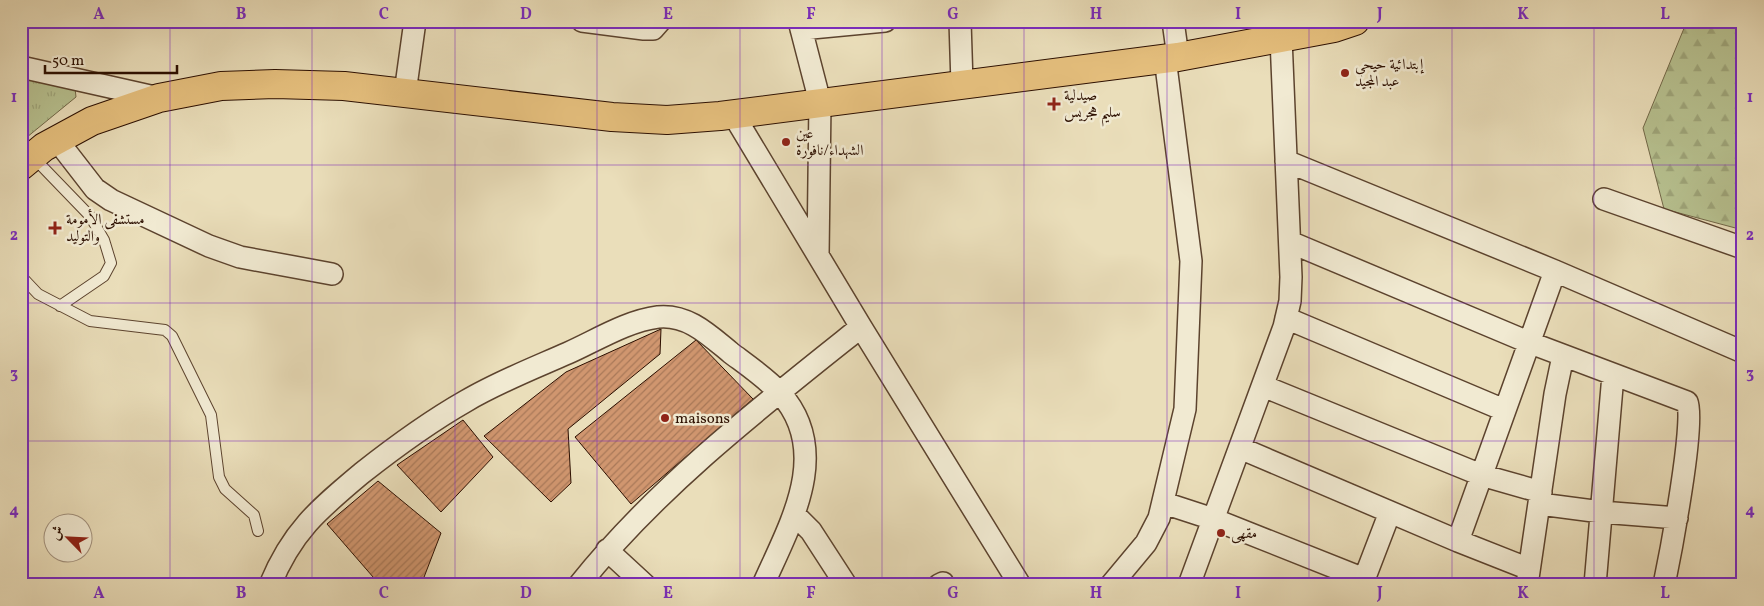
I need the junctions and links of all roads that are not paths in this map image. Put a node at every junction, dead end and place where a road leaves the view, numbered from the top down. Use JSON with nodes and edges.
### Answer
{"nodes":[{"id":1,"x":415,"y":21,"type":"edge"},
{"id":2,"x":582,"y":21,"type":"edge"},
{"id":3,"x":660,"y":21,"type":"edge"},
{"id":4,"x":885,"y":21,"type":"edge"},
{"id":5,"x":960,"y":21,"type":"edge"},
{"id":6,"x":1173,"y":21,"type":"edge"},
{"id":7,"x":1355,"y":21,"type":"edge"},
{"id":8,"x":800,"y":25,"type":"edge"},
{"id":9,"x":1281,"y":38,"type":"junction"},
{"id":10,"x":1172,"y":58,"type":"junction"},
{"id":11,"x":21,"y":67,"type":"edge"},
{"id":12,"x":962,"y":84,"type":"junction"},
{"id":13,"x":405,"y":93,"type":"junction"},
{"id":14,"x":159,"y":98,"type":"junction"},
{"id":15,"x":820,"y":102,"type":"junction"},
{"id":16,"x":733,"y":114,"type":"junction"},
{"id":17,"x":57,"y":140,"type":"junction"},
{"id":18,"x":26,"y":161,"type":"edge"},
{"id":19,"x":1286,"y":161,"type":"junction"},
{"id":20,"x":1604,"y":199,"type":"dead end"},
{"id":21,"x":1290,"y":242,"type":"junction"},
{"id":22,"x":1743,"y":248,"type":"edge"},
{"id":23,"x":818,"y":255,"type":"junction"},
{"id":24,"x":1555,"y":271,"type":"junction"},
{"id":25,"x":332,"y":274,"type":"dead end"},
{"id":26,"x":21,"y":276,"type":"edge"},
{"id":27,"x":60,"y":306,"type":"junction"},
{"id":28,"x":1286,"y":318,"type":"junction"},
{"id":29,"x":861,"y":327,"type":"junction"},
{"id":30,"x":1528,"y":342,"type":"junction"},
{"id":31,"x":1743,"y":352,"type":"edge"},
{"id":32,"x":1563,"y":356,"type":"junction"},
{"id":33,"x":1613,"y":375,"type":"junction"},
{"id":34,"x":1263,"y":386,"type":"junction"},
{"id":35,"x":779,"y":392,"type":"junction"},
{"id":36,"x":1504,"y":410,"type":"junction"},
{"id":37,"x":1240,"y":448,"type":"junction"},
{"id":38,"x":1481,"y":475,"type":"junction"},
{"id":39,"x":1541,"y":498,"type":"junction"},
{"id":40,"x":1164,"y":503,"type":"junction"},
{"id":41,"x":1390,"y":512,"type":"junction"},
{"id":42,"x":1601,"y":512,"type":"junction"},
{"id":43,"x":794,"y":514,"type":"junction"},
{"id":44,"x":1677,"y":518,"type":"junction"},
{"id":45,"x":1213,"y":519,"type":"junction"},
{"id":46,"x":258,"y":531,"type":"dead end"},
{"id":47,"x":1458,"y":541,"type":"junction"},
{"id":48,"x":607,"y":550,"type":"junction"},
{"id":49,"x":1528,"y":577,"type":"edge"},
{"id":50,"x":1363,"y":582,"type":"edge"},
{"id":51,"x":270,"y":585,"type":"edge"},
{"id":52,"x":579,"y":585,"type":"edge"},
{"id":53,"x":645,"y":585,"type":"edge"},
{"id":54,"x":764,"y":585,"type":"edge"},
{"id":55,"x":846,"y":585,"type":"edge"},
{"id":56,"x":1020,"y":585,"type":"edge"},
{"id":57,"x":1111,"y":585,"type":"edge"},
{"id":58,"x":1189,"y":585,"type":"edge"},
{"id":59,"x":1595,"y":585,"type":"edge"},
{"id":60,"x":1664,"y":585,"type":"edge"}],
"edges":[{"from":1,"to":13,"type":"street"},
{"from":2,"to":3,"type":"street"},
{"from":4,"to":8,"type":"street"},
{"from":5,"to":12,"type":"street"},
{"from":6,"to":10,"type":"street"},
{"from":7,"to":9,"type":"main road"},
{"from":8,"to":15,"type":"street"},
{"from":9,"to":10,"type":"main road"},
{"from":9,"to":19,"type":"street"},
{"from":10,"to":12,"type":"main road"},
{"from":10,"to":40,"type":"street"},
{"from":11,"to":14,"type":"street"},
{"from":12,"to":15,"type":"main road"},
{"from":13,"to":14,"type":"main road"},
{"from":13,"to":16,"type":"main road"},
{"from":14,"to":17,"type":"main road"},
{"from":15,"to":16,"type":"main road"},
{"from":15,"to":23,"type":"street"},
{"from":16,"to":23,"type":"street"},
{"from":17,"to":18,"type":"main road"},
{"from":17,"to":25,"type":"street"},
{"from":18,"to":27,"type":"lane"},
{"from":19,"to":21,"type":"street"},
{"from":19,"to":24,"type":"street"},
{"from":20,"to":22,"type":"street"},
{"from":21,"to":28,"type":"street"},
{"from":21,"to":30,"type":"street"},
{"from":23,"to":29,"type":"street"},
{"from":24,"to":30,"type":"street"},
{"from":24,"to":31,"type":"street"},
{"from":26,"to":27,"type":"lane"},
{"from":27,"to":46,"type":"lane"},
{"from":28,"to":34,"type":"street"},
{"from":28,"to":36,"type":"street"},
{"from":29,"to":35,"type":"street"},
{"from":29,"to":56,"type":"street"},
{"from":30,"to":32,"type":"street"},
{"from":30,"to":36,"type":"street"},
{"from":32,"to":33,"type":"street"},
{"from":32,"to":39,"type":"street"},
{"from":33,"to":42,"type":"street"},
{"from":33,"to":44,"type":"street"},
{"from":34,"to":37,"type":"street"},
{"from":34,"to":38,"type":"street"},
{"from":35,"to":43,"type":"street"},
{"from":35,"to":48,"type":"street"},
{"from":35,"to":51,"type":"street"},
{"from":36,"to":38,"type":"street"},
{"from":37,"to":41,"type":"street"},
{"from":37,"to":45,"type":"street"},
{"from":38,"to":39,"type":"street"},
{"from":38,"to":47,"type":"street"},
{"from":39,"to":42,"type":"street"},
{"from":39,"to":49,"type":"street"},
{"from":40,"to":45,"type":"street"},
{"from":40,"to":57,"type":"street"},
{"from":41,"to":47,"type":"street"},
{"from":41,"to":50,"type":"street"},
{"from":42,"to":44,"type":"street"},
{"from":42,"to":59,"type":"street"},
{"from":43,"to":54,"type":"street"},
{"from":43,"to":55,"type":"street"},
{"from":44,"to":60,"type":"street"},
{"from":45,"to":50,"type":"street"},
{"from":45,"to":58,"type":"street"},
{"from":47,"to":49,"type":"street"},
{"from":48,"to":52,"type":"street"},
{"from":48,"to":53,"type":"street"}]}
